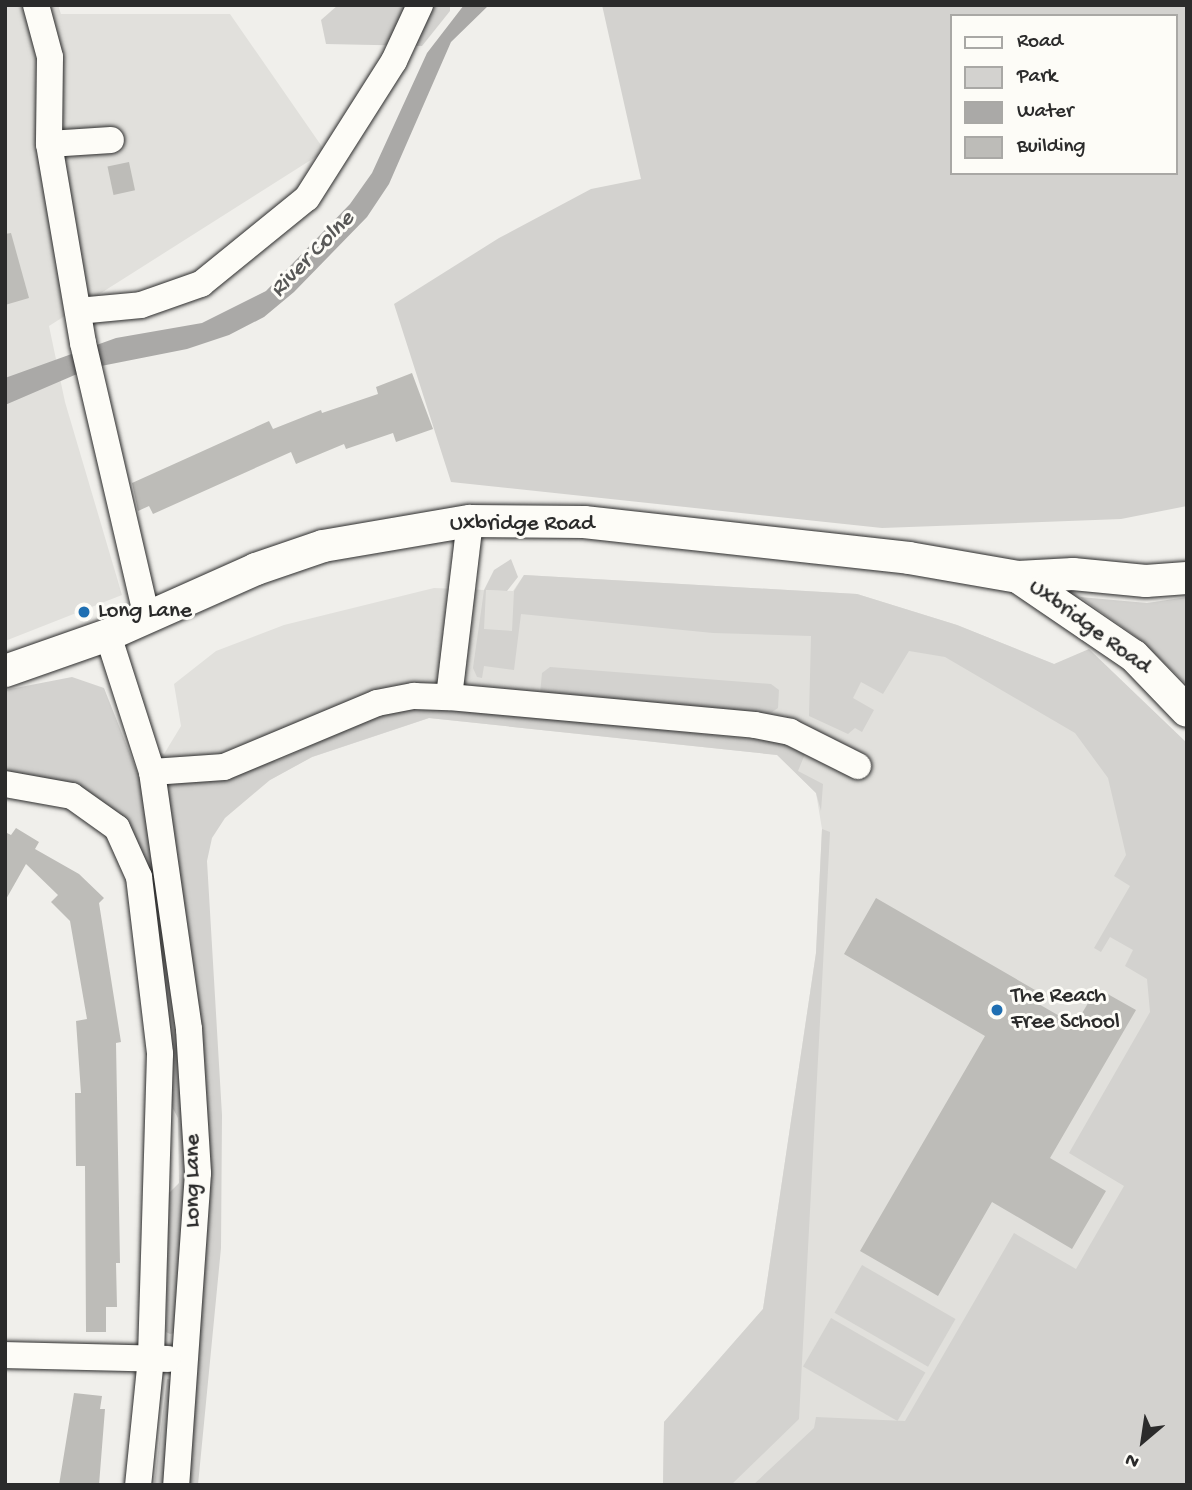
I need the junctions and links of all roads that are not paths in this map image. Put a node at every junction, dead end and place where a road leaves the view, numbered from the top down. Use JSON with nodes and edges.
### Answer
{"nodes":[{"id":1,"x":36,"y":5,"type":"edge"},
{"id":2,"x":420,"y":5,"type":"edge"},
{"id":3,"x":111,"y":140,"type":"dead end"},
{"id":4,"x":49,"y":144,"type":"junction"},
{"id":5,"x":78,"y":311,"type":"junction"},
{"id":6,"x":470,"y":521,"type":"junction"},
{"id":7,"x":1018,"y":577,"type":"junction"},
{"id":8,"x":1187,"y":578,"type":"edge"},
{"id":9,"x":147,"y":618,"type":"junction"},
{"id":10,"x":108,"y":635,"type":"junction"},
{"id":11,"x":5,"y":671,"type":"edge"},
{"id":12,"x":449,"y":697,"type":"junction"},
{"id":13,"x":1187,"y":711,"type":"edge"},
{"id":14,"x":858,"y":766,"type":"dead end"},
{"id":15,"x":152,"y":772,"type":"junction"},
{"id":16,"x":5,"y":784,"type":"edge"},
{"id":17,"x":5,"y":1355,"type":"edge"},
{"id":18,"x":151,"y":1358,"type":"junction"},
{"id":19,"x":187,"y":1359,"type":"junction"},
{"id":20,"x":138,"y":1485,"type":"edge"},
{"id":21,"x":176,"y":1485,"type":"edge"}],
"edges":[{"from":1,"to":4,"type":"street"},
{"from":2,"to":5,"type":"street"},
{"from":3,"to":4,"type":"street"},
{"from":4,"to":5,"type":"street"},
{"from":5,"to":9,"type":"street"},
{"from":6,"to":7,"type":"main road","name":"Uxbridge Road"},
{"from":6,"to":9,"type":"main road","name":"Uxbridge Road"},
{"from":6,"to":12,"type":"street"},
{"from":7,"to":8,"type":"main road","name":"Uxbridge Road"},
{"from":7,"to":13,"type":"main road","name":"Uxbridge Road"},
{"from":9,"to":10,"type":"main road","name":"Uxbridge Road"},
{"from":10,"to":11,"type":"main road","name":"Uxbridge Road"},
{"from":10,"to":15,"type":"street","name":"Long Lane"},
{"from":12,"to":14,"type":"street"},
{"from":12,"to":15,"type":"street"},
{"from":15,"to":19,"type":"street","name":"Long Lane"},
{"from":16,"to":18,"type":"street","name":"Long Lane"},
{"from":17,"to":18,"type":"street"},
{"from":18,"to":19,"type":"street"},
{"from":18,"to":20,"type":"street","name":"Long Lane"},
{"from":19,"to":21,"type":"street","name":"Long Lane"}]}
